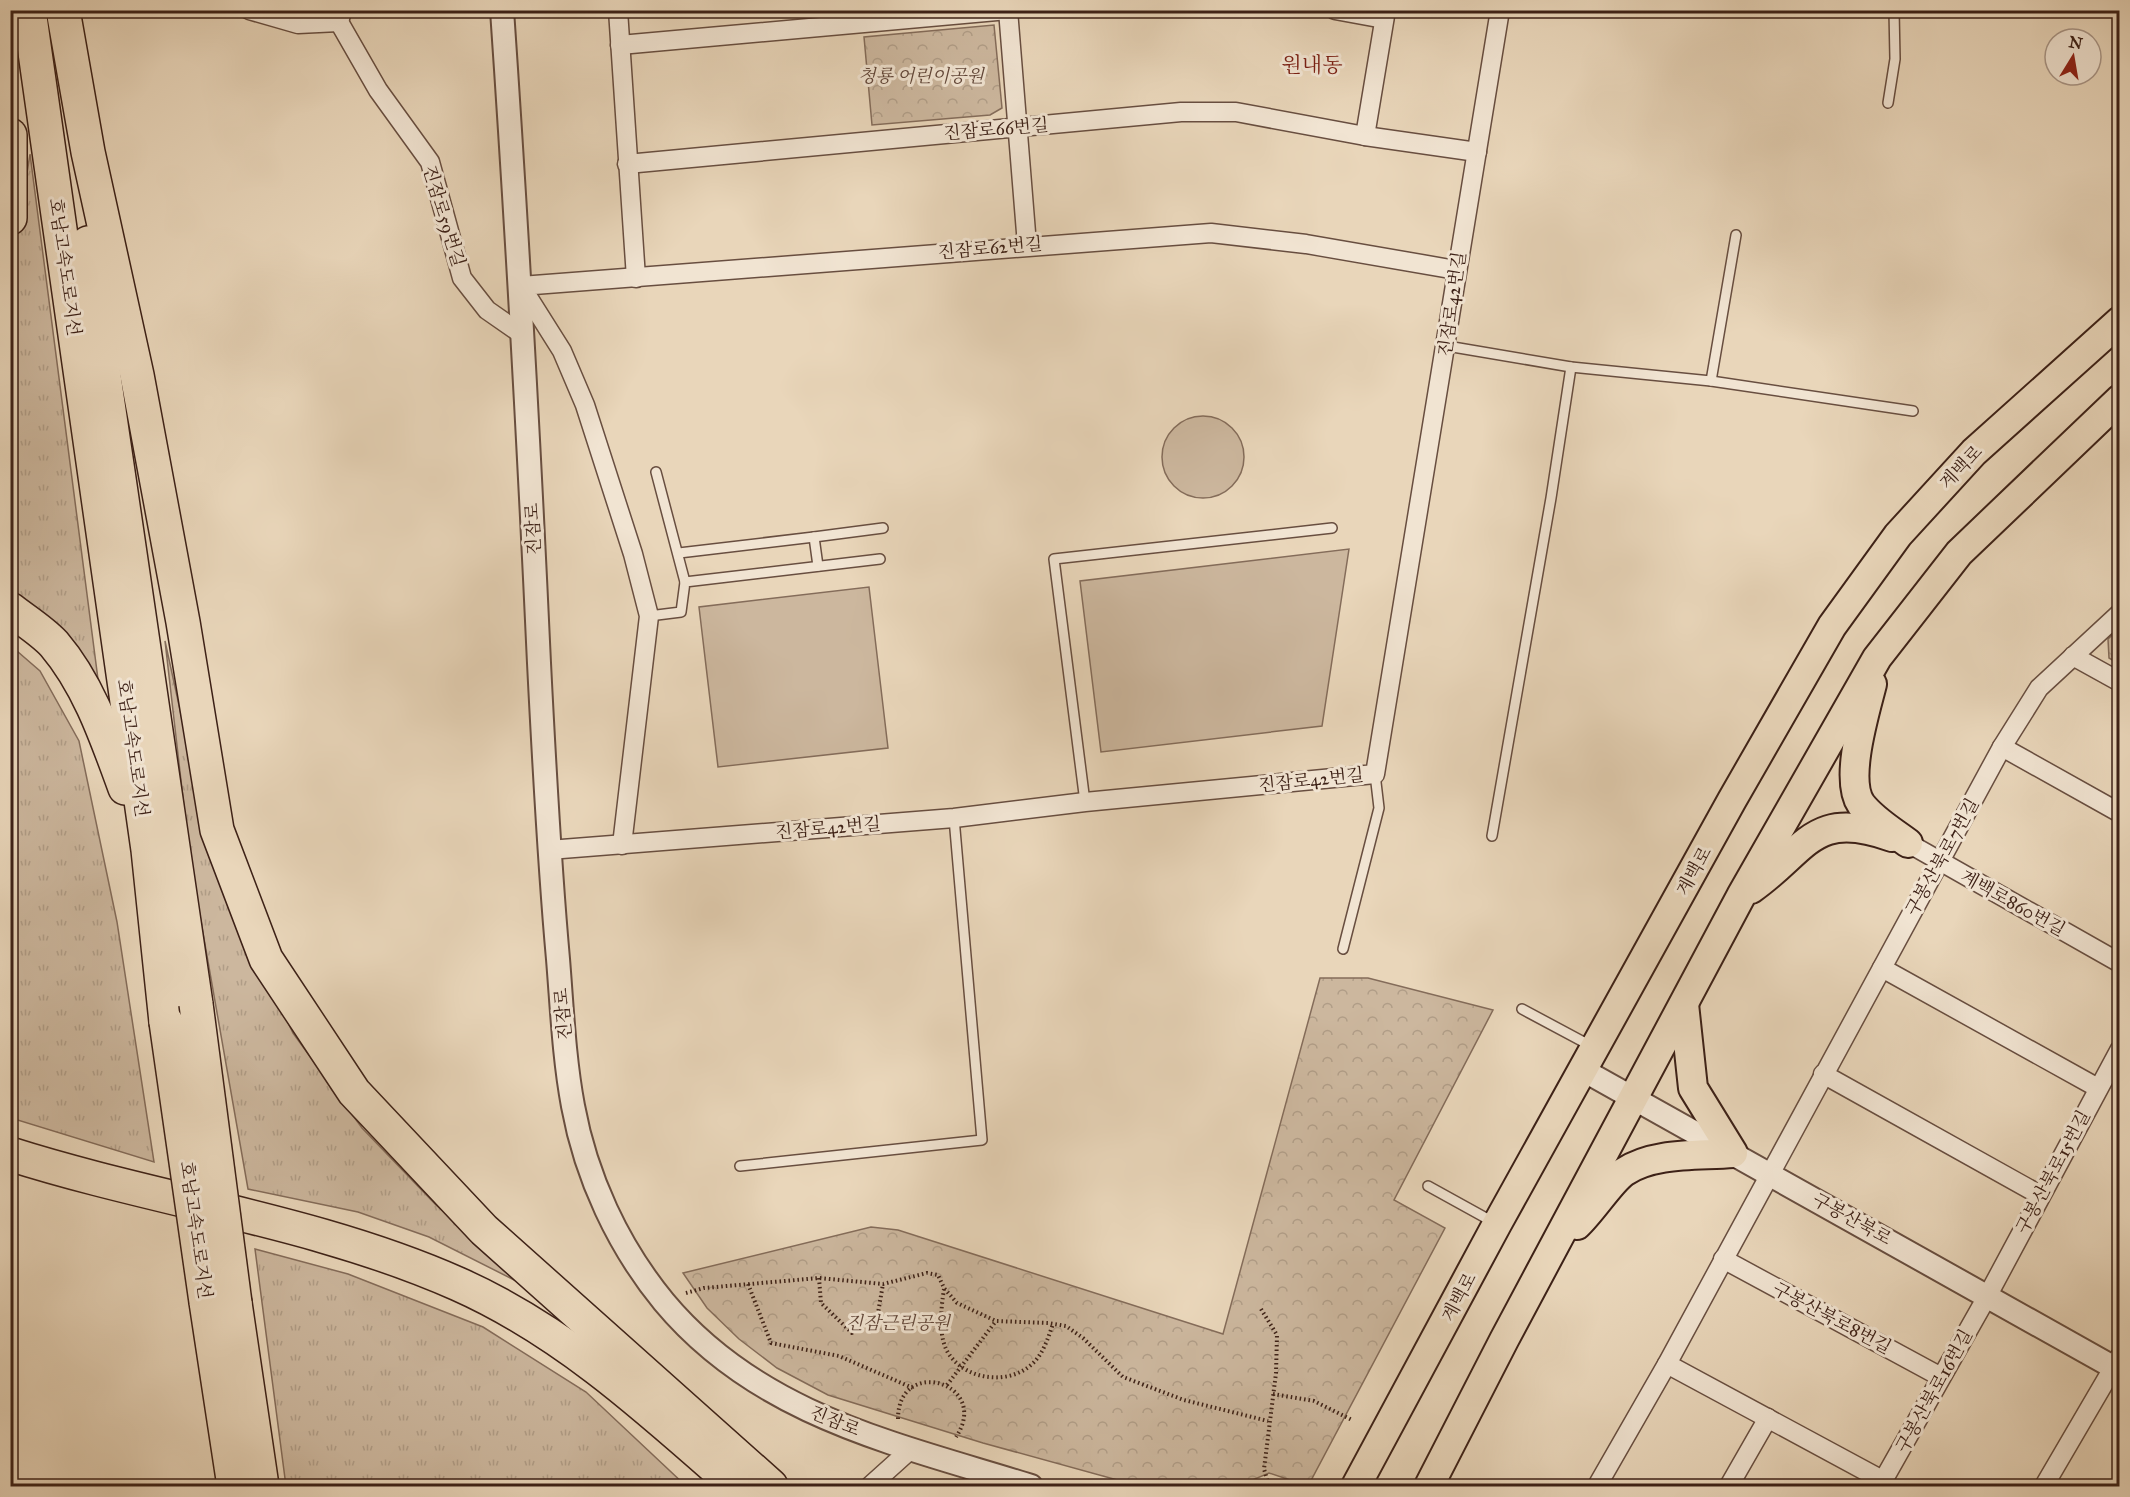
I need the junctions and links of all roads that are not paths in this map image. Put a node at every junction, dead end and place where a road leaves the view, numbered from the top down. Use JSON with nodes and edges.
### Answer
{"nodes":[{"id":1,"x":29,"y":10,"type":"edge"},
{"id":2,"x":63,"y":10,"type":"edge"},
{"id":3,"x":249,"y":10,"type":"edge"},
{"id":4,"x":502,"y":10,"type":"edge"},
{"id":5,"x":618,"y":10,"type":"edge"},
{"id":6,"x":1008,"y":10,"type":"edge"},
{"id":7,"x":1335,"y":10,"type":"edge"},
{"id":8,"x":1500,"y":10,"type":"edge"},
{"id":9,"x":1894,"y":10,"type":"edge"},
{"id":10,"x":1385,"y":15,"type":"edge"},
{"id":11,"x":340,"y":16,"type":"edge"},
{"id":12,"x":620,"y":45,"type":"junction"},
{"id":13,"x":1888,"y":103,"type":"dead end"},
{"id":14,"x":1016,"y":126,"type":"junction"},
{"id":15,"x":10,"y":135,"type":"edge"},
{"id":16,"x":1365,"y":136,"type":"junction"},
{"id":17,"x":1477,"y":152,"type":"junction"},
{"id":18,"x":627,"y":164,"type":"junction"},
{"id":19,"x":10,"y":218,"type":"edge"},
{"id":20,"x":1736,"y":235,"type":"dead end"},
{"id":21,"x":1027,"y":245,"type":"junction"},
{"id":22,"x":1456,"y":270,"type":"junction"},
{"id":23,"x":636,"y":278,"type":"junction"},
{"id":24,"x":521,"y":286,"type":"junction"},
{"id":25,"x":2120,"y":321,"type":"edge"},
{"id":26,"x":524,"y":335,"type":"junction"},
{"id":27,"x":1447,"y":346,"type":"junction"},
{"id":28,"x":1571,"y":367,"type":"junction"},
{"id":29,"x":1710,"y":381,"type":"junction"},
{"id":30,"x":2120,"y":399,"type":"edge"},
{"id":31,"x":1913,"y":411,"type":"dead end"},
{"id":32,"x":656,"y":472,"type":"dead end"},
{"id":33,"x":883,"y":528,"type":"dead end"},
{"id":34,"x":1332,"y":528,"type":"dead end"},
{"id":35,"x":814,"y":537,"type":"junction"},
{"id":36,"x":679,"y":553,"type":"junction"},
{"id":37,"x":880,"y":559,"type":"dead end"},
{"id":38,"x":818,"y":566,"type":"junction"},
{"id":39,"x":685,"y":582,"type":"junction"},
{"id":40,"x":10,"y":609,"type":"edge"},
{"id":41,"x":2120,"y":613,"type":"edge"},
{"id":42,"x":649,"y":616,"type":"junction"},
{"id":43,"x":2073,"y":656,"type":"junction"},
{"id":44,"x":1877,"y":658,"type":"junction"},
{"id":45,"x":2120,"y":682,"type":"edge"},
{"id":46,"x":2002,"y":747,"type":"junction"},
{"id":47,"x":1375,"y":774,"type":"junction"},
{"id":48,"x":1085,"y":802,"type":"junction"},
{"id":49,"x":2120,"y":813,"type":"edge"},
{"id":50,"x":954,"y":818,"type":"junction"},
{"id":51,"x":1492,"y":836,"type":"dead end"},
{"id":52,"x":1908,"y":843,"type":"junction"},
{"id":53,"x":622,"y":845,"type":"junction"},
{"id":54,"x":148,"y":850,"type":"junction"},
{"id":55,"x":549,"y":850,"type":"junction"},
{"id":56,"x":1939,"y":861,"type":"junction"},
{"id":57,"x":1741,"y":896,"type":"junction"},
{"id":58,"x":1343,"y":949,"type":"dead end"},
{"id":59,"x":2120,"y":963,"type":"edge"},
{"id":60,"x":1882,"y":968,"type":"junction"},
{"id":61,"x":1684,"y":1004,"type":"junction"},
{"id":62,"x":1522,"y":1009,"type":"dead end"},
{"id":63,"x":2120,"y":1049,"type":"edge"},
{"id":64,"x":1589,"y":1059,"type":"junction"},
{"id":65,"x":1823,"y":1074,"type":"junction"},
{"id":66,"x":2098,"y":1088,"type":"junction"},
{"id":67,"x":1634,"y":1097,"type":"junction"},
{"id":68,"x":10,"y":1135,"type":"edge"},
{"id":69,"x":1733,"y":1153,"type":"junction"},
{"id":70,"x":10,"y":1154,"type":"edge"},
{"id":71,"x":740,"y":1166,"type":"dead end"},
{"id":72,"x":1770,"y":1173,"type":"junction"},
{"id":73,"x":1428,"y":1186,"type":"dead end"},
{"id":74,"x":2040,"y":1195,"type":"junction"},
{"id":75,"x":1497,"y":1224,"type":"junction"},
{"id":76,"x":1555,"y":1244,"type":"junction"},
{"id":77,"x":1723,"y":1259,"type":"junction"},
{"id":78,"x":1988,"y":1295,"type":"junction"},
{"id":79,"x":220,"y":1302,"type":"junction"},
{"id":80,"x":1667,"y":1364,"type":"junction"},
{"id":81,"x":2117,"y":1365,"type":"edge"},
{"id":82,"x":1941,"y":1377,"type":"junction"},
{"id":83,"x":662,"y":1386,"type":"junction"},
{"id":84,"x":1768,"y":1418,"type":"junction"},
{"id":85,"x":910,"y":1450,"type":"junction"},
{"id":86,"x":1431,"y":1483,"type":"edge"},
{"id":87,"x":1882,"y":1484,"type":"edge"},
{"id":88,"x":234,"y":1486,"type":"edge"},
{"id":89,"x":262,"y":1486,"type":"edge"},
{"id":90,"x":736,"y":1486,"type":"edge"},
{"id":91,"x":771,"y":1486,"type":"edge"},
{"id":92,"x":870,"y":1486,"type":"edge"},
{"id":93,"x":1026,"y":1486,"type":"edge"},
{"id":94,"x":1356,"y":1486,"type":"edge"},
{"id":95,"x":1597,"y":1486,"type":"edge"},
{"id":96,"x":1729,"y":1486,"type":"edge"},
{"id":97,"x":2044,"y":1486,"type":"edge"}],
"edges":[{"from":1,"to":54,"type":"highway","name":"호남고속도로지선"},
{"from":2,"to":79,"type":"highway","name":"호남고속도로지선","bridge":true},
{"from":2,"to":83,"type":"highway"},
{"from":3,"to":11,"type":"street","name":"진잠로59번길"},
{"from":4,"to":24,"type":"street","name":"진잠로"},
{"from":5,"to":12,"type":"street"},
{"from":6,"to":12,"type":"street"},
{"from":6,"to":14,"type":"street"},
{"from":7,"to":10,"type":"street"},
{"from":8,"to":17,"type":"street","name":"진잠로42번길"},
{"from":9,"to":13,"type":"lane"},
{"from":10,"to":16,"type":"street"},
{"from":11,"to":26,"type":"street","name":"진잠로59번길"},
{"from":12,"to":18,"type":"street"},
{"from":14,"to":16,"type":"street","name":"진잠로66번길"},
{"from":14,"to":18,"type":"street","name":"진잠로66번길"},
{"from":14,"to":21,"type":"street"},
{"from":15,"to":19,"type":"highway"},
{"from":16,"to":17,"type":"street","name":"진잠로66번길"},
{"from":17,"to":22,"type":"street","name":"진잠로42번길"},
{"from":18,"to":23,"type":"street"},
{"from":20,"to":29,"type":"lane"},
{"from":21,"to":22,"type":"street","name":"진잠로62번길"},
{"from":21,"to":23,"type":"street","name":"진잠로62번길"},
{"from":22,"to":27,"type":"street","name":"진잠로42번길"},
{"from":23,"to":24,"type":"street","name":"진잠로62번길"},
{"from":24,"to":26,"type":"street","name":"진잠로"},
{"from":24,"to":42,"type":"street","name":"진잠로"},
{"from":25,"to":64,"type":"main road","name":"계백로"},
{"from":26,"to":55,"type":"street","name":"진잠로"},
{"from":27,"to":28,"type":"lane"},
{"from":27,"to":47,"type":"street","name":"진잠로42번길"},
{"from":28,"to":29,"type":"lane"},
{"from":28,"to":51,"type":"lane"},
{"from":29,"to":31,"type":"lane"},
{"from":30,"to":44,"type":"main road"},
{"from":32,"to":36,"type":"lane"},
{"from":33,"to":35,"type":"lane"},
{"from":34,"to":48,"type":"lane"},
{"from":35,"to":36,"type":"lane"},
{"from":35,"to":38,"type":"lane"},
{"from":36,"to":39,"type":"lane"},
{"from":37,"to":38,"type":"lane"},
{"from":38,"to":39,"type":"lane"},
{"from":39,"to":42,"type":"lane"},
{"from":40,"to":54,"type":"highway"},
{"from":41,"to":43,"type":"street","name":"구봉산북로7번길"},
{"from":42,"to":53,"type":"street","name":"진잠로"},
{"from":43,"to":45,"type":"street"},
{"from":43,"to":46,"type":"street","name":"구봉산북로7번길"},
{"from":44,"to":52,"type":"main road"},
{"from":44,"to":57,"type":"main road"},
{"from":46,"to":49,"type":"street"},
{"from":46,"to":56,"type":"street","name":"구봉산북로7번길"},
{"from":47,"to":48,"type":"street","name":"진잠로42번길"},
{"from":47,"to":58,"type":"lane"},
{"from":48,"to":50,"type":"street","name":"진잠로42번길"},
{"from":50,"to":53,"type":"street","name":"진잠로42번길"},
{"from":50,"to":71,"type":"lane"},
{"from":52,"to":56,"type":"street","name":"계백로860번길"},
{"from":52,"to":57,"type":"main road"},
{"from":53,"to":55,"type":"street","name":"진잠로42번길"},
{"from":54,"to":79,"type":"highway","name":"호남고속도로지선","bridge":true},
{"from":55,"to":85,"type":"street","name":"진잠로"},
{"from":56,"to":59,"type":"street","name":"계백로860번길"},
{"from":56,"to":60,"type":"street","name":"구봉산북로7번길"},
{"from":57,"to":61,"type":"main road"},
{"from":60,"to":65,"type":"street","name":"구봉산북로7번길"},
{"from":60,"to":66,"type":"street"},
{"from":61,"to":67,"type":"main road"},
{"from":61,"to":69,"type":"main road"},
{"from":62,"to":64,"type":"lane"},
{"from":63,"to":66,"type":"street","name":"구봉산북로15번길"},
{"from":64,"to":67,"type":"street","name":"구봉산북로"},
{"from":64,"to":75,"type":"main road","name":"계백로"},
{"from":65,"to":72,"type":"street","name":"구봉산북로7번길"},
{"from":65,"to":74,"type":"street"},
{"from":66,"to":74,"type":"street","name":"구봉산북로15번길"},
{"from":67,"to":69,"type":"street","name":"구봉산북로"},
{"from":67,"to":76,"type":"main road"},
{"from":68,"to":83,"type":"highway"},
{"from":69,"to":72,"type":"street","name":"구봉산북로"},
{"from":69,"to":76,"type":"main road"},
{"from":70,"to":90,"type":"highway"},
{"from":72,"to":77,"type":"street"},
{"from":72,"to":78,"type":"street","name":"구봉산북로"},
{"from":73,"to":75,"type":"lane"},
{"from":74,"to":78,"type":"street","name":"구봉산북로15번길"},
{"from":75,"to":94,"type":"main road","name":"계백로"},
{"from":76,"to":86,"type":"main road"},
{"from":77,"to":80,"type":"street"},
{"from":77,"to":82,"type":"street","name":"구봉산북로8번길"},
{"from":78,"to":81,"type":"street","name":"구봉산북로"},
{"from":78,"to":82,"type":"street","name":"구봉산북로16번길"},
{"from":79,"to":88,"type":"highway","name":"호남고속도로지선"},
{"from":79,"to":89,"type":"highway","name":"호남고속도로지선"},
{"from":80,"to":84,"type":"street"},
{"from":80,"to":95,"type":"street"},
{"from":81,"to":97,"type":"street"},
{"from":82,"to":87,"type":"street","name":"구봉산북로16번길"},
{"from":83,"to":91,"type":"highway"},
{"from":84,"to":87,"type":"street"},
{"from":84,"to":96,"type":"street"},
{"from":85,"to":92,"type":"street"},
{"from":85,"to":93,"type":"street","name":"진잠로"}]}
